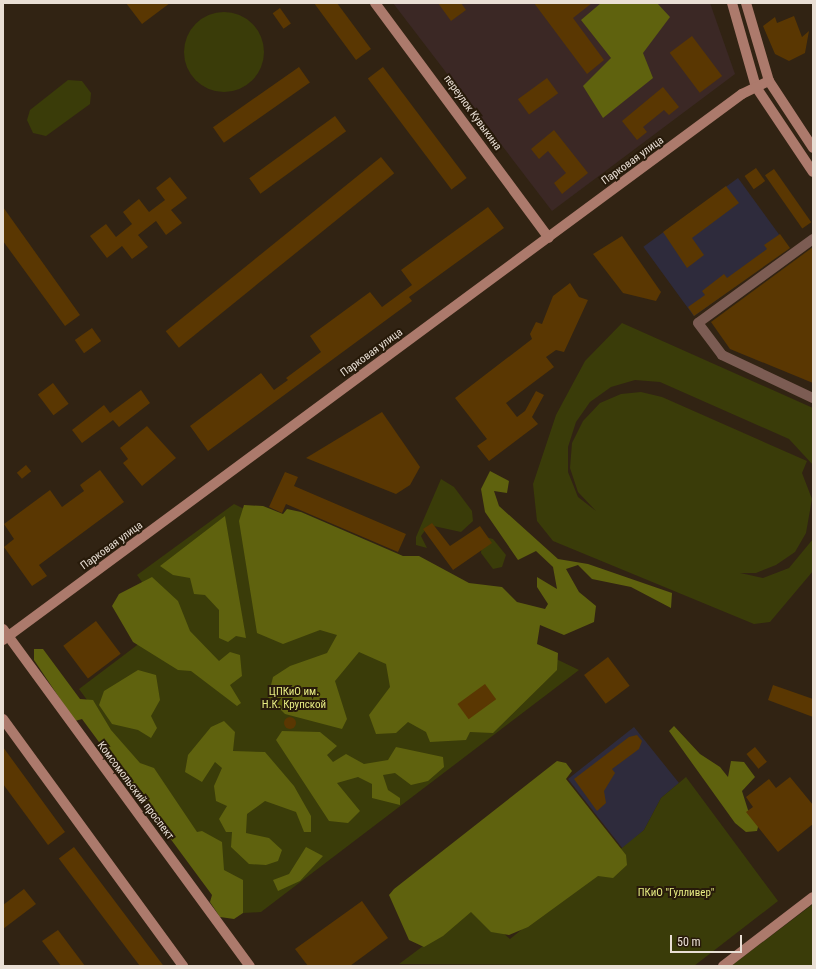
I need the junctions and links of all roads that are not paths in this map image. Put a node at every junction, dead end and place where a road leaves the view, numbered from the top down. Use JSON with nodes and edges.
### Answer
{"nodes":[{"id":1,"x":375,"y":3,"type":"edge"},
{"id":2,"x":732,"y":3,"type":"edge"},
{"id":3,"x":746,"y":3,"type":"edge"},
{"id":4,"x":769,"y":81,"type":"junction"},
{"id":5,"x":756,"y":87,"type":"junction"},
{"id":6,"x":813,"y":148,"type":"edge"},
{"id":7,"x":813,"y":172,"type":"edge"},
{"id":8,"x":549,"y":238,"type":"junction"},
{"id":9,"x":813,"y":238,"type":"edge"},
{"id":10,"x":813,"y":398,"type":"edge"},
{"id":11,"x":5,"y":635,"type":"edge"},
{"id":12,"x":3,"y":719,"type":"edge"},
{"id":13,"x":813,"y":897,"type":"edge"},
{"id":14,"x":183,"y":966,"type":"edge"},
{"id":15,"x":250,"y":966,"type":"edge"},
{"id":16,"x":722,"y":966,"type":"edge"}],
"edges":[{"from":1,"to":8,"type":"main road","name":"переулок Кувыкина"},
{"from":2,"to":5,"type":"main road"},
{"from":3,"to":4,"type":"main road"},
{"from":4,"to":5,"type":"main road","name":"Парковая улица"},
{"from":4,"to":6,"type":"main road"},
{"from":5,"to":7,"type":"main road"},
{"from":5,"to":8,"type":"main road","name":"Парковая улица"},
{"from":8,"to":11,"type":"main road","name":"Парковая улица"},
{"from":9,"to":10,"type":"street"},
{"from":11,"to":15,"type":"main road","name":"Комсомольский проспект"},
{"from":12,"to":14,"type":"main road"},
{"from":13,"to":16,"type":"main road"}]}
